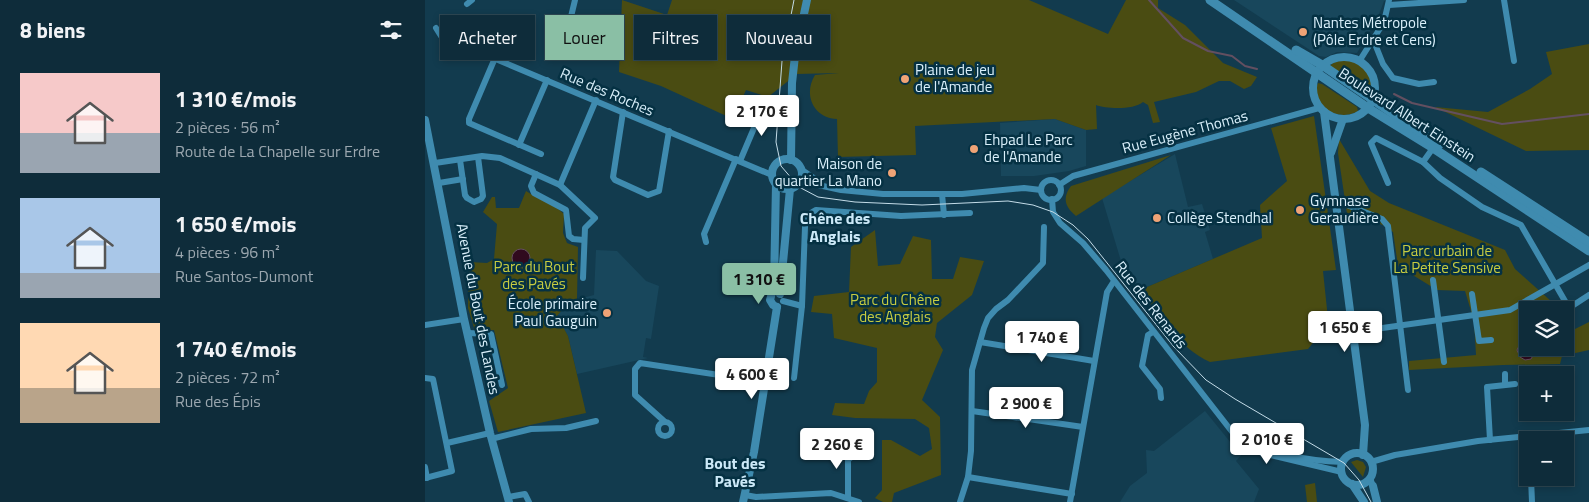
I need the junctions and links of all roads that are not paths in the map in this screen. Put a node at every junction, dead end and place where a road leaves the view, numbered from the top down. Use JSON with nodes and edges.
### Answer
{"nodes":[{"id":1,"x":575,"y":0,"type":"edge"},
{"id":2,"x":807,"y":0,"type":"edge"},
{"id":3,"x":1210,"y":0,"type":"edge"},
{"id":4,"x":1221,"y":0,"type":"edge"},
{"id":5,"x":1464,"y":0,"type":"edge"},
{"id":6,"x":1504,"y":0,"type":"edge"},
{"id":7,"x":1389,"y":2,"type":"edge"},
{"id":8,"x":571,"y":15,"type":"edge"},
{"id":9,"x":436,"y":28,"type":"dead end"},
{"id":10,"x":440,"y":34,"type":"edge"},
{"id":11,"x":1373,"y":39,"type":"junction"},
{"id":12,"x":494,"y":60,"type":"edge"},
{"id":13,"x":500,"y":60,"type":"edge"},
{"id":14,"x":1360,"y":60,"type":"junction"},
{"id":15,"x":1514,"y":61,"type":"dead end"},
{"id":16,"x":1319,"y":68,"type":"junction"},
{"id":17,"x":547,"y":80,"type":"junction"},
{"id":18,"x":1434,"y":82,"type":"dead end"},
{"id":19,"x":596,"y":100,"type":"junction"},
{"id":20,"x":1373,"y":100,"type":"junction"},
{"id":21,"x":755,"y":108,"type":"dead end"},
{"id":22,"x":1368,"y":108,"type":"junction"},
{"id":23,"x":1321,"y":110,"type":"junction"},
{"id":24,"x":623,"y":112,"type":"junction"},
{"id":25,"x":1343,"y":119,"type":"junction"},
{"id":26,"x":425,"y":120,"type":"edge"},
{"id":27,"x":669,"y":131,"type":"junction"},
{"id":28,"x":519,"y":145,"type":"junction"},
{"id":29,"x":1433,"y":148,"type":"junction"},
{"id":30,"x":429,"y":153,"type":"edge"},
{"id":31,"x":541,"y":154,"type":"dead end"},
{"id":32,"x":1331,"y":155,"type":"junction"},
{"id":33,"x":478,"y":157,"type":"junction"},
{"id":34,"x":460,"y":160,"type":"junction"},
{"id":35,"x":738,"y":160,"type":"junction"},
{"id":36,"x":791,"y":160,"type":"junction"},
{"id":37,"x":1423,"y":162,"type":"junction"},
{"id":38,"x":435,"y":163,"type":"junction"},
{"id":39,"x":802,"y":170,"type":"junction"},
{"id":40,"x":536,"y":174,"type":"junction"},
{"id":41,"x":773,"y":175,"type":"junction"},
{"id":42,"x":463,"y":179,"type":"junction"},
{"id":43,"x":800,"y":181,"type":"junction"},
{"id":44,"x":439,"y":183,"type":"junction"},
{"id":45,"x":776,"y":184,"type":"junction"},
{"id":46,"x":1388,"y":184,"type":"dead end"},
{"id":47,"x":560,"y":185,"type":"junction"},
{"id":48,"x":1059,"y":185,"type":"junction"},
{"id":49,"x":829,"y":187,"type":"junction"},
{"id":50,"x":790,"y":189,"type":"junction"},
{"id":51,"x":1041,"y":190,"type":"junction"},
{"id":52,"x":942,"y":194,"type":"junction"},
{"id":53,"x":1052,"y":199,"type":"junction"},
{"id":54,"x":1337,"y":201,"type":"junction"},
{"id":55,"x":971,"y":213,"type":"dead end"},
{"id":56,"x":944,"y":215,"type":"junction"},
{"id":57,"x":1044,"y":227,"type":"dead end"},
{"id":58,"x":584,"y":240,"type":"junction"},
{"id":59,"x":706,"y":242,"type":"dead end"},
{"id":60,"x":1589,"y":242,"type":"edge"},
{"id":61,"x":1589,"y":251,"type":"edge"},
{"id":62,"x":1589,"y":265,"type":"edge"},
{"id":63,"x":583,"y":278,"type":"dead end"},
{"id":64,"x":1433,"y":280,"type":"dead end"},
{"id":65,"x":1115,"y":281,"type":"junction"},
{"id":66,"x":1555,"y":285,"type":"junction"},
{"id":67,"x":1472,"y":294,"type":"dead end"},
{"id":68,"x":1589,"y":295,"type":"edge"},
{"id":69,"x":778,"y":299,"type":"junction"},
{"id":70,"x":802,"y":306,"type":"junction"},
{"id":71,"x":1475,"y":316,"type":"junction"},
{"id":72,"x":464,"y":319,"type":"junction"},
{"id":73,"x":1438,"y":321,"type":"junction"},
{"id":74,"x":425,"y":325,"type":"edge"},
{"id":75,"x":1400,"y":326,"type":"junction"},
{"id":76,"x":1153,"y":332,"type":"junction"},
{"id":77,"x":1354,"y":332,"type":"junction"},
{"id":78,"x":467,"y":333,"type":"junction"},
{"id":79,"x":1491,"y":340,"type":"dead end"},
{"id":80,"x":980,"y":342,"type":"junction"},
{"id":81,"x":1094,"y":361,"type":"junction"},
{"id":82,"x":1443,"y":362,"type":"dead end"},
{"id":83,"x":1505,"y":374,"type":"dead end"},
{"id":84,"x":425,"y":378,"type":"edge"},
{"id":85,"x":793,"y":378,"type":"dead end"},
{"id":86,"x":766,"y":382,"type":"junction"},
{"id":87,"x":1505,"y":384,"type":"junction"},
{"id":88,"x":1515,"y":384,"type":"dead end"},
{"id":89,"x":503,"y":385,"type":"dead end"},
{"id":90,"x":1408,"y":390,"type":"dead end"},
{"id":91,"x":1161,"y":398,"type":"dead end"},
{"id":92,"x":972,"y":411,"type":"junction"},
{"id":93,"x":596,"y":421,"type":"dead end"},
{"id":94,"x":664,"y":422,"type":"dead end"},
{"id":95,"x":1083,"y":427,"type":"junction"},
{"id":96,"x":1230,"y":430,"type":"junction"},
{"id":97,"x":1589,"y":430,"type":"edge"},
{"id":98,"x":1574,"y":432,"type":"edge"},
{"id":99,"x":490,"y":436,"type":"junction"},
{"id":100,"x":1519,"y":439,"type":"edge"},
{"id":101,"x":1490,"y":440,"type":"junction"},
{"id":102,"x":447,"y":443,"type":"junction"},
{"id":103,"x":854,"y":455,"type":"dead end"},
{"id":104,"x":1363,"y":455,"type":"junction"},
{"id":105,"x":1343,"y":462,"type":"junction"},
{"id":106,"x":1371,"y":462,"type":"junction"},
{"id":107,"x":425,"y":467,"type":"edge"},
{"id":108,"x":1341,"y":472,"type":"junction"},
{"id":109,"x":968,"y":477,"type":"junction"},
{"id":110,"x":426,"y":478,"type":"edge"},
{"id":111,"x":1370,"y":478,"type":"junction"},
{"id":112,"x":1351,"y":484,"type":"junction"},
{"id":113,"x":1373,"y":486,"type":"joint"},
{"id":114,"x":1531,"y":486,"type":"edge"},
{"id":115,"x":1072,"y":494,"type":"junction"},
{"id":116,"x":848,"y":498,"type":"junction"},
{"id":117,"x":508,"y":499,"type":"edge"},
{"id":118,"x":744,"y":499,"type":"edge"},
{"id":119,"x":529,"y":502,"type":"edge"},
{"id":120,"x":859,"y":502,"type":"edge"},
{"id":121,"x":960,"y":502,"type":"edge"},
{"id":122,"x":1070,"y":502,"type":"edge"},
{"id":123,"x":1364,"y":502,"type":"edge"},
{"id":124,"x":1377,"y":502,"type":"edge"},
{"id":125,"x":1532,"y":502,"type":"edge"}],
"edges":[{"from":1,"to":8,"type":"street"},
{"from":2,"to":36,"type":"street"},
{"from":3,"to":16,"type":"main road","name":"Boulevard Albert Einstein"},
{"from":4,"to":16,"type":"main road","name":"Boulevard Albert Einstein"},
{"from":5,"to":7,"type":"street"},
{"from":6,"to":15,"type":"street"},
{"from":7,"to":11,"type":"street"},
{"from":9,"to":10,"type":"street","name":"Rue des Roches"},
{"from":11,"to":14,"type":"street"},
{"from":11,"to":18,"type":"street"},
{"from":12,"to":28,"type":"street"},
{"from":13,"to":17,"type":"street","name":"Rue des Roches"},
{"from":14,"to":16,"type":"street"},
{"from":14,"to":20,"type":"street"},
{"from":16,"to":20,"type":"main road","name":"Boulevard Albert Einstein"},
{"from":16,"to":22,"type":"main road","name":"Boulevard Albert Einstein"},
{"from":16,"to":23,"type":"street"},
{"from":17,"to":19,"type":"street","name":"Rue des Roches"},
{"from":17,"to":28,"type":"street"},
{"from":19,"to":24,"type":"street","name":"Rue des Roches"},
{"from":19,"to":47,"type":"street"},
{"from":20,"to":22,"type":"street"},
{"from":20,"to":60,"type":"main road","name":"Boulevard Albert Einstein"},
{"from":21,"to":35,"type":"street"},
{"from":22,"to":25,"type":"street"},
{"from":22,"to":29,"type":"main road","name":"Boulevard Albert Einstein"},
{"from":23,"to":25,"type":"street"},
{"from":23,"to":32,"type":"street"},
{"from":23,"to":48,"type":"street","name":"Rue Eugène Thomas"},
{"from":24,"to":27,"type":"street","name":"Rue des Roches"},
{"from":24,"to":27,"type":"street"},
{"from":25,"to":32,"type":"street"},
{"from":26,"to":30,"type":"street","name":"Avenue du Bout des Landes"},
{"from":27,"to":35,"type":"street","name":"Rue des Roches"},
{"from":28,"to":31,"type":"street"},
{"from":29,"to":37,"type":"street"},
{"from":29,"to":61,"type":"main road","name":"Boulevard Albert Einstein"},
{"from":30,"to":38,"type":"street","name":"Avenue du Bout des Landes"},
{"from":32,"to":54,"type":"street"},
{"from":33,"to":34,"type":"street"},
{"from":33,"to":40,"type":"street"},
{"from":33,"to":42,"type":"street"},
{"from":34,"to":38,"type":"street"},
{"from":34,"to":42,"type":"street"},
{"from":35,"to":41,"type":"street","name":"Rue des Roches"},
{"from":35,"to":59,"type":"street"},
{"from":36,"to":39,"type":"street"},
{"from":36,"to":41,"type":"street"},
{"from":37,"to":46,"type":"street"},
{"from":37,"to":66,"type":"street"},
{"from":38,"to":44,"type":"street","name":"Avenue du Bout des Landes"},
{"from":39,"to":43,"type":"street"},
{"from":39,"to":49,"type":"street"},
{"from":40,"to":47,"type":"street"},
{"from":40,"to":58,"type":"street"},
{"from":41,"to":45,"type":"street"},
{"from":42,"to":44,"type":"street"},
{"from":43,"to":49,"type":"street"},
{"from":43,"to":50,"type":"street"},
{"from":44,"to":72,"type":"street","name":"Avenue du Bout des Landes"},
{"from":45,"to":50,"type":"street"},
{"from":45,"to":69,"type":"street"},
{"from":47,"to":58,"type":"street"},
{"from":48,"to":51,"type":"street"},
{"from":48,"to":53,"type":"street"},
{"from":49,"to":52,"type":"street"},
{"from":50,"to":69,"type":"street"},
{"from":51,"to":52,"type":"street"},
{"from":51,"to":53,"type":"street"},
{"from":52,"to":56,"type":"street"},
{"from":53,"to":65,"type":"street","name":"Rue des Renards"},
{"from":54,"to":75,"type":"street"},
{"from":54,"to":77,"type":"street"},
{"from":55,"to":56,"type":"street"},
{"from":56,"to":70,"type":"street"},
{"from":57,"to":80,"type":"street"},
{"from":58,"to":63,"type":"street"},
{"from":62,"to":66,"type":"street"},
{"from":64,"to":73,"type":"street"},
{"from":65,"to":76,"type":"street","name":"Rue des Renards"},
{"from":65,"to":81,"type":"street"},
{"from":66,"to":68,"type":"street"},
{"from":66,"to":71,"type":"street"},
{"from":67,"to":71,"type":"street"},
{"from":69,"to":70,"type":"street"},
{"from":69,"to":86,"type":"street"},
{"from":70,"to":85,"type":"street"},
{"from":71,"to":73,"type":"street"},
{"from":71,"to":79,"type":"street"},
{"from":72,"to":74,"type":"street"},
{"from":72,"to":78,"type":"street","name":"Avenue du Bout des Landes"},
{"from":73,"to":75,"type":"street"},
{"from":73,"to":82,"type":"street"},
{"from":75,"to":77,"type":"street"},
{"from":75,"to":90,"type":"street"},
{"from":76,"to":91,"type":"street"},
{"from":76,"to":96,"type":"street","name":"Rue des Renards"},
{"from":77,"to":104,"type":"street"},
{"from":78,"to":89,"type":"street"},
{"from":78,"to":99,"type":"street","name":"Avenue du Bout des Landes"},
{"from":80,"to":81,"type":"street"},
{"from":80,"to":92,"type":"street"},
{"from":81,"to":95,"type":"street"},
{"from":83,"to":87,"type":"street"},
{"from":84,"to":102,"type":"street"},
{"from":86,"to":94,"type":"street"},
{"from":86,"to":118,"type":"street"},
{"from":87,"to":88,"type":"street"},
{"from":87,"to":101,"type":"street"},
{"from":92,"to":95,"type":"street"},
{"from":92,"to":109,"type":"street"},
{"from":93,"to":99,"type":"street"},
{"from":95,"to":115,"type":"street"},
{"from":96,"to":105,"type":"street","name":"Rue des Renards"},
{"from":96,"to":108,"type":"street","name":"Rue des Renards"},
{"from":97,"to":98,"type":"street"},
{"from":99,"to":102,"type":"street"},
{"from":99,"to":117,"type":"street","name":"Avenue du Bout des Landes"},
{"from":100,"to":101,"type":"street"},
{"from":101,"to":106,"type":"street"},
{"from":102,"to":110,"type":"street"},
{"from":103,"to":116,"type":"street"},
{"from":104,"to":105,"type":"street"},
{"from":104,"to":106,"type":"street"},
{"from":105,"to":108,"type":"street"},
{"from":106,"to":111,"type":"street"},
{"from":107,"to":110,"type":"street"},
{"from":108,"to":112,"type":"street"},
{"from":109,"to":115,"type":"street"},
{"from":109,"to":121,"type":"street"},
{"from":111,"to":112,"type":"street"},
{"from":111,"to":113,"type":"street"},
{"from":112,"to":123,"type":"street"},
{"from":113,"to":124,"type":"street"},
{"from":114,"to":125,"type":"street"},
{"from":115,"to":122,"type":"street"},
{"from":116,"to":118,"type":"street"},
{"from":116,"to":120,"type":"street"},
{"from":117,"to":119,"type":"street"}]}
